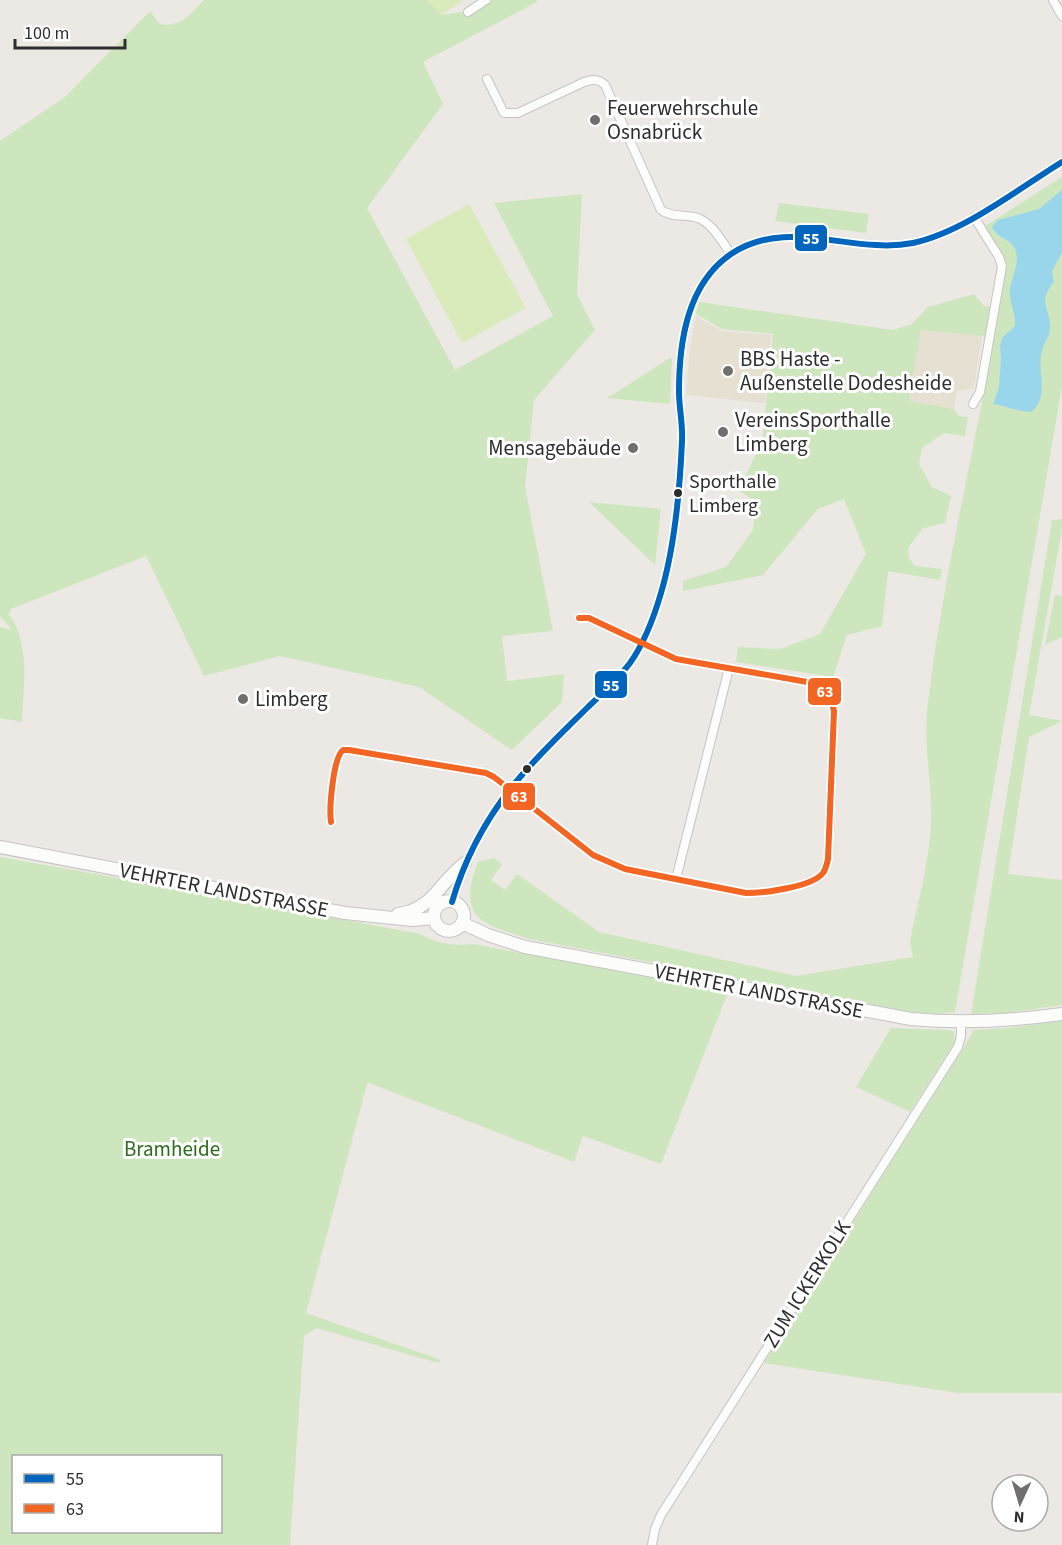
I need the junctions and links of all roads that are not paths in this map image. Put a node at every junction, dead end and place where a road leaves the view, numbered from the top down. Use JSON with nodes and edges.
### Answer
{"nodes":[{"id":1,"x":486,"y":0,"type":"edge"},
{"id":2,"x":1053,"y":0,"type":"edge"},
{"id":3,"x":468,"y":12,"type":"dead end"},
{"id":4,"x":1062,"y":16,"type":"edge"},
{"id":5,"x":487,"y":79,"type":"dead end"},
{"id":6,"x":1062,"y":162,"type":"edge"},
{"id":7,"x":975,"y":217,"type":"junction"},
{"id":8,"x":731,"y":254,"type":"junction"},
{"id":9,"x":973,"y":405,"type":"dead end"},
{"id":10,"x":579,"y":618,"type":"dead end"},
{"id":11,"x":642,"y":643,"type":"junction"},
{"id":12,"x":729,"y":668,"type":"junction"},
{"id":13,"x":510,"y":789,"type":"junction"},
{"id":14,"x":331,"y":822,"type":"dead end"},
{"id":15,"x":0,"y":846,"type":"edge"},
{"id":16,"x":465,"y":863,"type":"junction"},
{"id":17,"x":676,"y":879,"type":"junction"},
{"id":18,"x":452,"y":902,"type":"junction"},
{"id":19,"x":434,"y":918,"type":"junction"},
{"id":20,"x":389,"y":919,"type":"junction"},
{"id":21,"x":462,"y":923,"type":"junction"},
{"id":22,"x":1062,"y":1014,"type":"edge"},
{"id":23,"x":962,"y":1022,"type":"junction"},
{"id":24,"x":652,"y":1545,"type":"edge"}],
"edges":[{"from":1,"to":3,"type":"street"},
{"from":2,"to":4,"type":"street"},
{"from":5,"to":8,"type":"street"},
{"from":6,"to":7,"type":"street"},
{"from":7,"to":8,"type":"street"},
{"from":7,"to":9,"type":"street"},
{"from":8,"to":11,"type":"street"},
{"from":10,"to":11,"type":"street"},
{"from":11,"to":12,"type":"street"},
{"from":11,"to":13,"type":"street"},
{"from":12,"to":17,"type":"street"},
{"from":12,"to":17,"type":"street"},
{"from":13,"to":14,"type":"street"},
{"from":13,"to":16,"type":"street"},
{"from":13,"to":17,"type":"street"},
{"from":15,"to":20,"type":"main road","name":"VEHRTER LANDSTRASSE"},
{"from":16,"to":18,"type":"street"},
{"from":16,"to":20,"type":"main road"},
{"from":18,"to":19,"type":"main road"},
{"from":18,"to":21,"type":"main road"},
{"from":19,"to":20,"type":"main road","name":"VEHRTER LANDSTRASSE"},
{"from":19,"to":21,"type":"main road"},
{"from":21,"to":23,"type":"main road","name":"VEHRTER LANDSTRASSE"},
{"from":22,"to":23,"type":"main road","name":"VEHRTER LANDSTRASSE"},
{"from":23,"to":24,"type":"street","name":"ZUM ICKERKOLK"}]}
